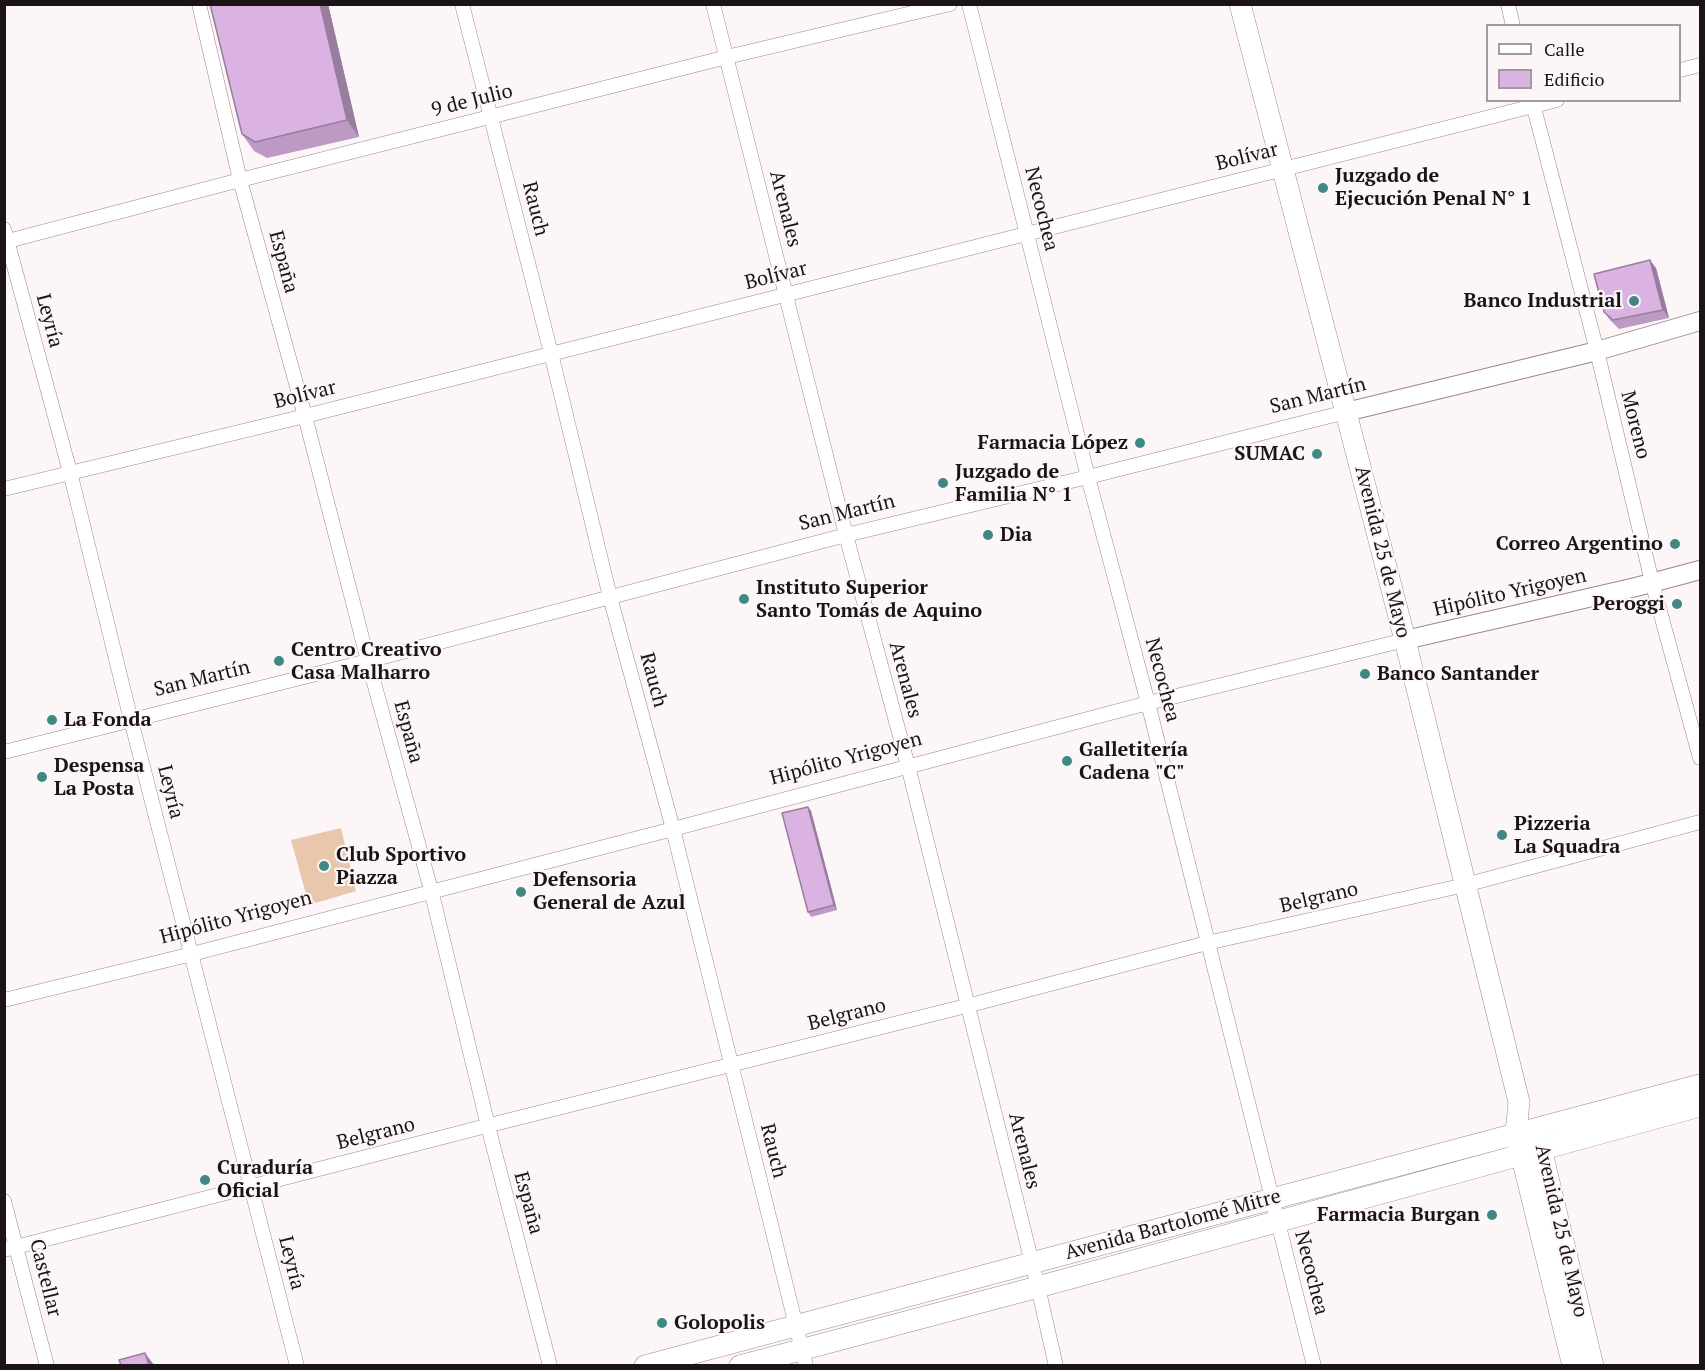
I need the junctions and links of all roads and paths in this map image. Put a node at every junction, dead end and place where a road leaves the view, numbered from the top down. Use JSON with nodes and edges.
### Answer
{"nodes":[{"id":1,"x":199,"y":4,"type":"edge"},
{"id":2,"x":462,"y":4,"type":"edge"},
{"id":3,"x":712,"y":4,"type":"edge"},
{"id":4,"x":950,"y":4,"type":"edge"},
{"id":5,"x":969,"y":4,"type":"edge"},
{"id":6,"x":1240,"y":4,"type":"edge"},
{"id":7,"x":1508,"y":4,"type":"edge"},
{"id":8,"x":1513,"y":24,"type":"edge"},
{"id":9,"x":727,"y":57,"type":"junction"},
{"id":10,"x":1701,"y":65,"type":"edge"},
{"id":11,"x":1681,"y":70,"type":"edge"},
{"id":12,"x":1533,"y":103,"type":"edge"},
{"id":13,"x":491,"y":116,"type":"junction"},
{"id":14,"x":1283,"y":169,"type":"junction"},
{"id":15,"x":240,"y":180,"type":"junction"},
{"id":16,"x":1027,"y":233,"type":"junction"},
{"id":17,"x":5,"y":237,"type":"edge"},
{"id":18,"x":786,"y":294,"type":"junction"},
{"id":19,"x":1701,"y":321,"type":"edge"},
{"id":20,"x":1597,"y":351,"type":"junction"},
{"id":21,"x":551,"y":353,"type":"junction"},
{"id":22,"x":1346,"y":412,"type":"junction"},
{"id":23,"x":304,"y":416,"type":"junction"},
{"id":24,"x":70,"y":472,"type":"junction"},
{"id":25,"x":1088,"y":477,"type":"junction"},
{"id":26,"x":4,"y":489,"type":"edge"},
{"id":27,"x":846,"y":535,"type":"junction"},
{"id":28,"x":1701,"y":570,"type":"edge"},
{"id":29,"x":1652,"y":582,"type":"junction"},
{"id":30,"x":610,"y":597,"type":"junction"},
{"id":31,"x":1405,"y":640,"type":"junction"},
{"id":32,"x":368,"y":661,"type":"junction"},
{"id":33,"x":1148,"y":704,"type":"junction"},
{"id":34,"x":131,"y":720,"type":"junction"},
{"id":35,"x":4,"y":752,"type":"edge"},
{"id":36,"x":1701,"y":758,"type":"edge"},
{"id":37,"x":908,"y":766,"type":"junction"},
{"id":38,"x":1701,"y":822,"type":"edge"},
{"id":39,"x":673,"y":829,"type":"junction"},
{"id":40,"x":1465,"y":885,"type":"junction"},
{"id":41,"x":431,"y":891,"type":"junction"},
{"id":42,"x":1207,"y":943,"type":"junction"},
{"id":43,"x":192,"y":954,"type":"junction"},
{"id":44,"x":4,"y":1000,"type":"edge"},
{"id":45,"x":967,"y":1006,"type":"junction"},
{"id":46,"x":732,"y":1064,"type":"junction"},
{"id":47,"x":1701,"y":1085,"type":"edge"},
{"id":48,"x":1701,"y":1106,"type":"edge"},
{"id":49,"x":488,"y":1126,"type":"junction"},
{"id":50,"x":1526,"y":1131,"type":"junction"},
{"id":51,"x":1531,"y":1152,"type":"junction"},
{"id":52,"x":251,"y":1186,"type":"junction"},
{"id":53,"x":1272,"y":1199,"type":"junction"},
{"id":54,"x":4,"y":1201,"type":"edge"},
{"id":55,"x":1277,"y":1221,"type":"junction"},
{"id":56,"x":10,"y":1248,"type":"edge"},
{"id":57,"x":1032,"y":1263,"type":"junction"},
{"id":58,"x":1038,"y":1287,"type":"junction"},
{"id":59,"x":796,"y":1325,"type":"junction"},
{"id":60,"x":804,"y":1357,"type":"edge"},
{"id":61,"x":46,"y":1365,"type":"edge"},
{"id":62,"x":297,"y":1365,"type":"edge"},
{"id":63,"x":550,"y":1365,"type":"edge"},
{"id":64,"x":645,"y":1365,"type":"edge"},
{"id":65,"x":740,"y":1365,"type":"edge"},
{"id":66,"x":1056,"y":1365,"type":"edge"},
{"id":67,"x":1314,"y":1365,"type":"edge"},
{"id":68,"x":1574,"y":1365,"type":"edge"},
{"id":69,"x":1593,"y":1365,"type":"edge"}],
"edges":[{"from":1,"to":15,"type":"street","name":"España"},
{"from":2,"to":13,"type":"street","name":"Rauch"},
{"from":3,"to":9,"type":"street","name":"Arenales"},
{"from":4,"to":9,"type":"street","name":"9 de Julio"},
{"from":5,"to":16,"type":"street","name":"Necochea"},
{"from":6,"to":14,"type":"main road","name":"Avenida 25 de Mayo"},
{"from":7,"to":8,"type":"street"},
{"from":9,"to":13,"type":"street","name":"9 de Julio"},
{"from":9,"to":18,"type":"street","name":"Arenales"},
{"from":10,"to":11,"type":"street"},
{"from":12,"to":14,"type":"street","name":"Bolívar"},
{"from":12,"to":20,"type":"street","name":"Moreno"},
{"from":13,"to":15,"type":"street","name":"9 de Julio"},
{"from":13,"to":21,"type":"street","name":"Rauch"},
{"from":14,"to":16,"type":"street","name":"Bolívar"},
{"from":14,"to":22,"type":"main road","name":"Avenida 25 de Mayo"},
{"from":15,"to":17,"type":"street","name":"9 de Julio"},
{"from":15,"to":23,"type":"street","name":"España"},
{"from":16,"to":18,"type":"street","name":"Bolívar"},
{"from":16,"to":25,"type":"street","name":"Necochea"},
{"from":17,"to":24,"type":"street","name":"Leyría"},
{"from":18,"to":21,"type":"street","name":"Bolívar"},
{"from":18,"to":27,"type":"street","name":"Arenales"},
{"from":19,"to":20,"type":"street","name":"San Martín"},
{"from":20,"to":22,"type":"street","name":"San Martín"},
{"from":20,"to":29,"type":"street","name":"Moreno"},
{"from":21,"to":23,"type":"street","name":"Bolívar"},
{"from":21,"to":30,"type":"street","name":"Rauch"},
{"from":22,"to":25,"type":"street","name":"San Martín"},
{"from":22,"to":31,"type":"main road","name":"Avenida 25 de Mayo"},
{"from":23,"to":24,"type":"street","name":"Bolívar"},
{"from":23,"to":32,"type":"street","name":"España"},
{"from":24,"to":26,"type":"street","name":"Bolívar"},
{"from":24,"to":34,"type":"street","name":"Leyría"},
{"from":25,"to":27,"type":"street","name":"San Martín"},
{"from":25,"to":33,"type":"street","name":"Necochea"},
{"from":27,"to":30,"type":"street","name":"San Martín"},
{"from":27,"to":37,"type":"street","name":"Arenales"},
{"from":28,"to":29,"type":"street","name":"Hipólito Yrigoyen"},
{"from":29,"to":31,"type":"street","name":"Hipólito Yrigoyen"},
{"from":29,"to":36,"type":"street","name":"Moreno"},
{"from":30,"to":32,"type":"street","name":"San Martín"},
{"from":30,"to":39,"type":"street","name":"Rauch"},
{"from":31,"to":33,"type":"street","name":"Hipólito Yrigoyen"},
{"from":31,"to":40,"type":"main road","name":"Avenida 25 de Mayo"},
{"from":32,"to":34,"type":"street","name":"San Martín"},
{"from":32,"to":41,"type":"street","name":"España"},
{"from":33,"to":37,"type":"street","name":"Hipólito Yrigoyen"},
{"from":33,"to":42,"type":"street","name":"Necochea"},
{"from":34,"to":35,"type":"street","name":"San Martín"},
{"from":34,"to":43,"type":"street","name":"Leyría"},
{"from":37,"to":39,"type":"street","name":"Hipólito Yrigoyen"},
{"from":37,"to":45,"type":"street","name":"Arenales"},
{"from":38,"to":40,"type":"street","name":"Belgrano"},
{"from":39,"to":41,"type":"street","name":"Hipólito Yrigoyen"},
{"from":39,"to":46,"type":"street","name":"Rauch"},
{"from":40,"to":42,"type":"street","name":"Belgrano"},
{"from":40,"to":50,"type":"main road","name":"Avenida 25 de Mayo"},
{"from":41,"to":43,"type":"street","name":"Hipólito Yrigoyen"},
{"from":41,"to":49,"type":"street","name":"España"},
{"from":42,"to":45,"type":"street","name":"Belgrano"},
{"from":42,"to":53,"type":"street","name":"Necochea"},
{"from":43,"to":44,"type":"street","name":"Hipólito Yrigoyen"},
{"from":43,"to":52,"type":"street","name":"Leyría"},
{"from":45,"to":46,"type":"street","name":"Belgrano"},
{"from":45,"to":57,"type":"street","name":"Arenales"},
{"from":46,"to":49,"type":"street","name":"Belgrano"},
{"from":46,"to":59,"type":"street","name":"Rauch"},
{"from":47,"to":50,"type":"main road","name":"Avenida Bartolomé Mitre"},
{"from":48,"to":51,"type":"main road","name":"Avenida Bartolomé Mitre"},
{"from":49,"to":52,"type":"street","name":"Belgrano"},
{"from":49,"to":63,"type":"street","name":"España"},
{"from":50,"to":51,"type":"main road","name":"Avenida 25 de Mayo"},
{"from":50,"to":53,"type":"main road","name":"Avenida Bartolomé Mitre"},
{"from":51,"to":55,"type":"main road","name":"Avenida Bartolomé Mitre"},
{"from":51,"to":68,"type":"main road","name":"Avenida 25 de Mayo"},
{"from":51,"to":69,"type":"main road","name":"Avenida 25 de Mayo"},
{"from":52,"to":56,"type":"street","name":"Belgrano"},
{"from":52,"to":62,"type":"street","name":"Leyría"},
{"from":53,"to":55,"type":"street","name":"Necochea"},
{"from":53,"to":57,"type":"main road","name":"Avenida Bartolomé Mitre"},
{"from":54,"to":56,"type":"street","name":"Castellar"},
{"from":55,"to":58,"type":"main road","name":"Avenida Bartolomé Mitre"},
{"from":55,"to":67,"type":"street","name":"Necochea"},
{"from":56,"to":61,"type":"street","name":"Castellar"},
{"from":57,"to":58,"type":"street","name":"Arenales"},
{"from":57,"to":59,"type":"main road","name":"Avenida Bartolomé Mitre"},
{"from":58,"to":60,"type":"main road","name":"Avenida Bartolomé Mitre"},
{"from":58,"to":66,"type":"street","name":"Arenales"},
{"from":59,"to":60,"type":"street","name":"Rauch"},
{"from":59,"to":64,"type":"main road","name":"Avenida Bartolomé Mitre"},
{"from":60,"to":65,"type":"main road","name":"Avenida Bartolomé Mitre"}]}
